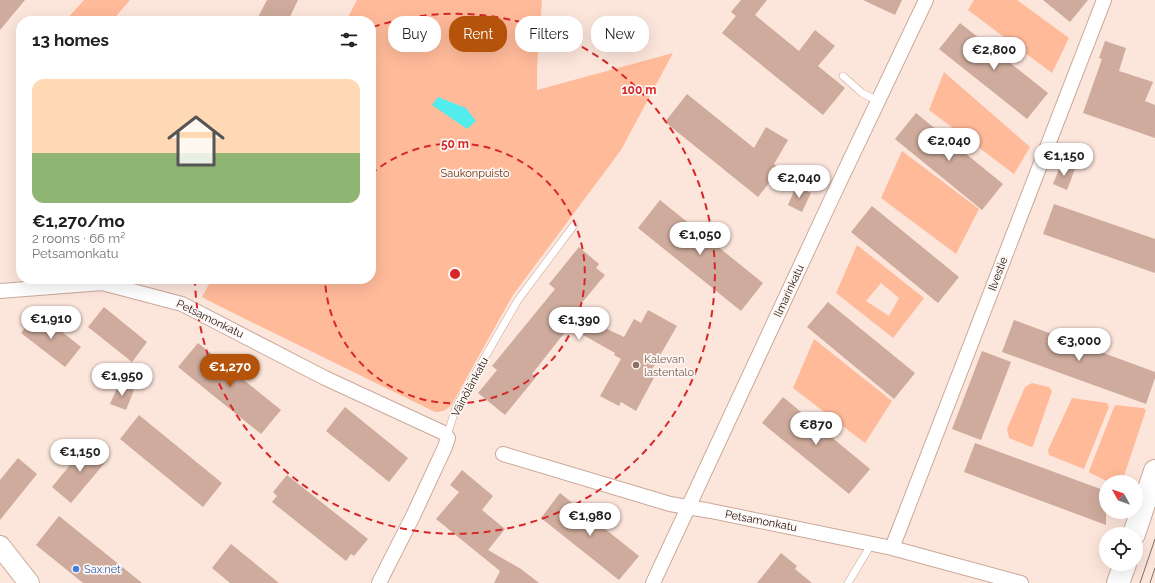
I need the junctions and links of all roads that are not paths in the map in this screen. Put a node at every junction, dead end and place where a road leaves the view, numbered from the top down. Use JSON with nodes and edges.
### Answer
{"nodes":[{"id":1,"x":926,"y":0,"type":"edge"},
{"id":2,"x":1104,"y":0,"type":"edge"},
{"id":3,"x":843,"y":76,"type":"dead end"},
{"id":4,"x":878,"y":101,"type":"junction"},
{"id":5,"x":574,"y":225,"type":"dead end"},
{"id":6,"x":89,"y":284,"type":"edge"},
{"id":7,"x":106,"y":284,"type":"edge"},
{"id":8,"x":0,"y":291,"type":"edge"},
{"id":9,"x":447,"y":436,"type":"junction"},
{"id":10,"x":503,"y":454,"type":"dead end"},
{"id":11,"x":1155,"y":471,"type":"edge"},
{"id":12,"x":689,"y":507,"type":"junction"},
{"id":13,"x":1136,"y":527,"type":"edge"},
{"id":14,"x":872,"y":544,"type":"junction"},
{"id":15,"x":892,"y":548,"type":"junction"},
{"id":16,"x":1,"y":551,"type":"edge"},
{"id":17,"x":1122,"y":571,"type":"edge"},
{"id":18,"x":29,"y":583,"type":"edge"},
{"id":19,"x":380,"y":583,"type":"edge"},
{"id":20,"x":653,"y":583,"type":"edge"},
{"id":21,"x":848,"y":583,"type":"edge"},
{"id":22,"x":1021,"y":583,"type":"edge"},
{"id":23,"x":1118,"y":583,"type":"edge"}],
"edges":[{"from":1,"to":4,"type":"street","name":"Ilmarinkatu"},
{"from":2,"to":15,"type":"street","name":"Ilvestie"},
{"from":3,"to":4,"type":"lane"},
{"from":4,"to":12,"type":"street","name":"Ilmarinkatu"},
{"from":5,"to":9,"type":"lane","name":"Väinölänkatu"},
{"from":6,"to":8,"type":"street","name":"Petsamonkatu"},
{"from":7,"to":9,"type":"street","name":"Petsamonkatu"},
{"from":9,"to":19,"type":"street","name":"Väinölänkatu"},
{"from":10,"to":12,"type":"street","name":"Petsamonkatu"},
{"from":11,"to":13,"type":"main road"},
{"from":12,"to":14,"type":"street","name":"Petsamonkatu"},
{"from":12,"to":20,"type":"street","name":"Ilmarinkatu"},
{"from":14,"to":15,"type":"street","name":"Petsamonkatu"},
{"from":14,"to":21,"type":"lane"},
{"from":15,"to":22,"type":"street","name":"Petsamonkatu"},
{"from":16,"to":18,"type":"main road"},
{"from":17,"to":23,"type":"main road"}]}
